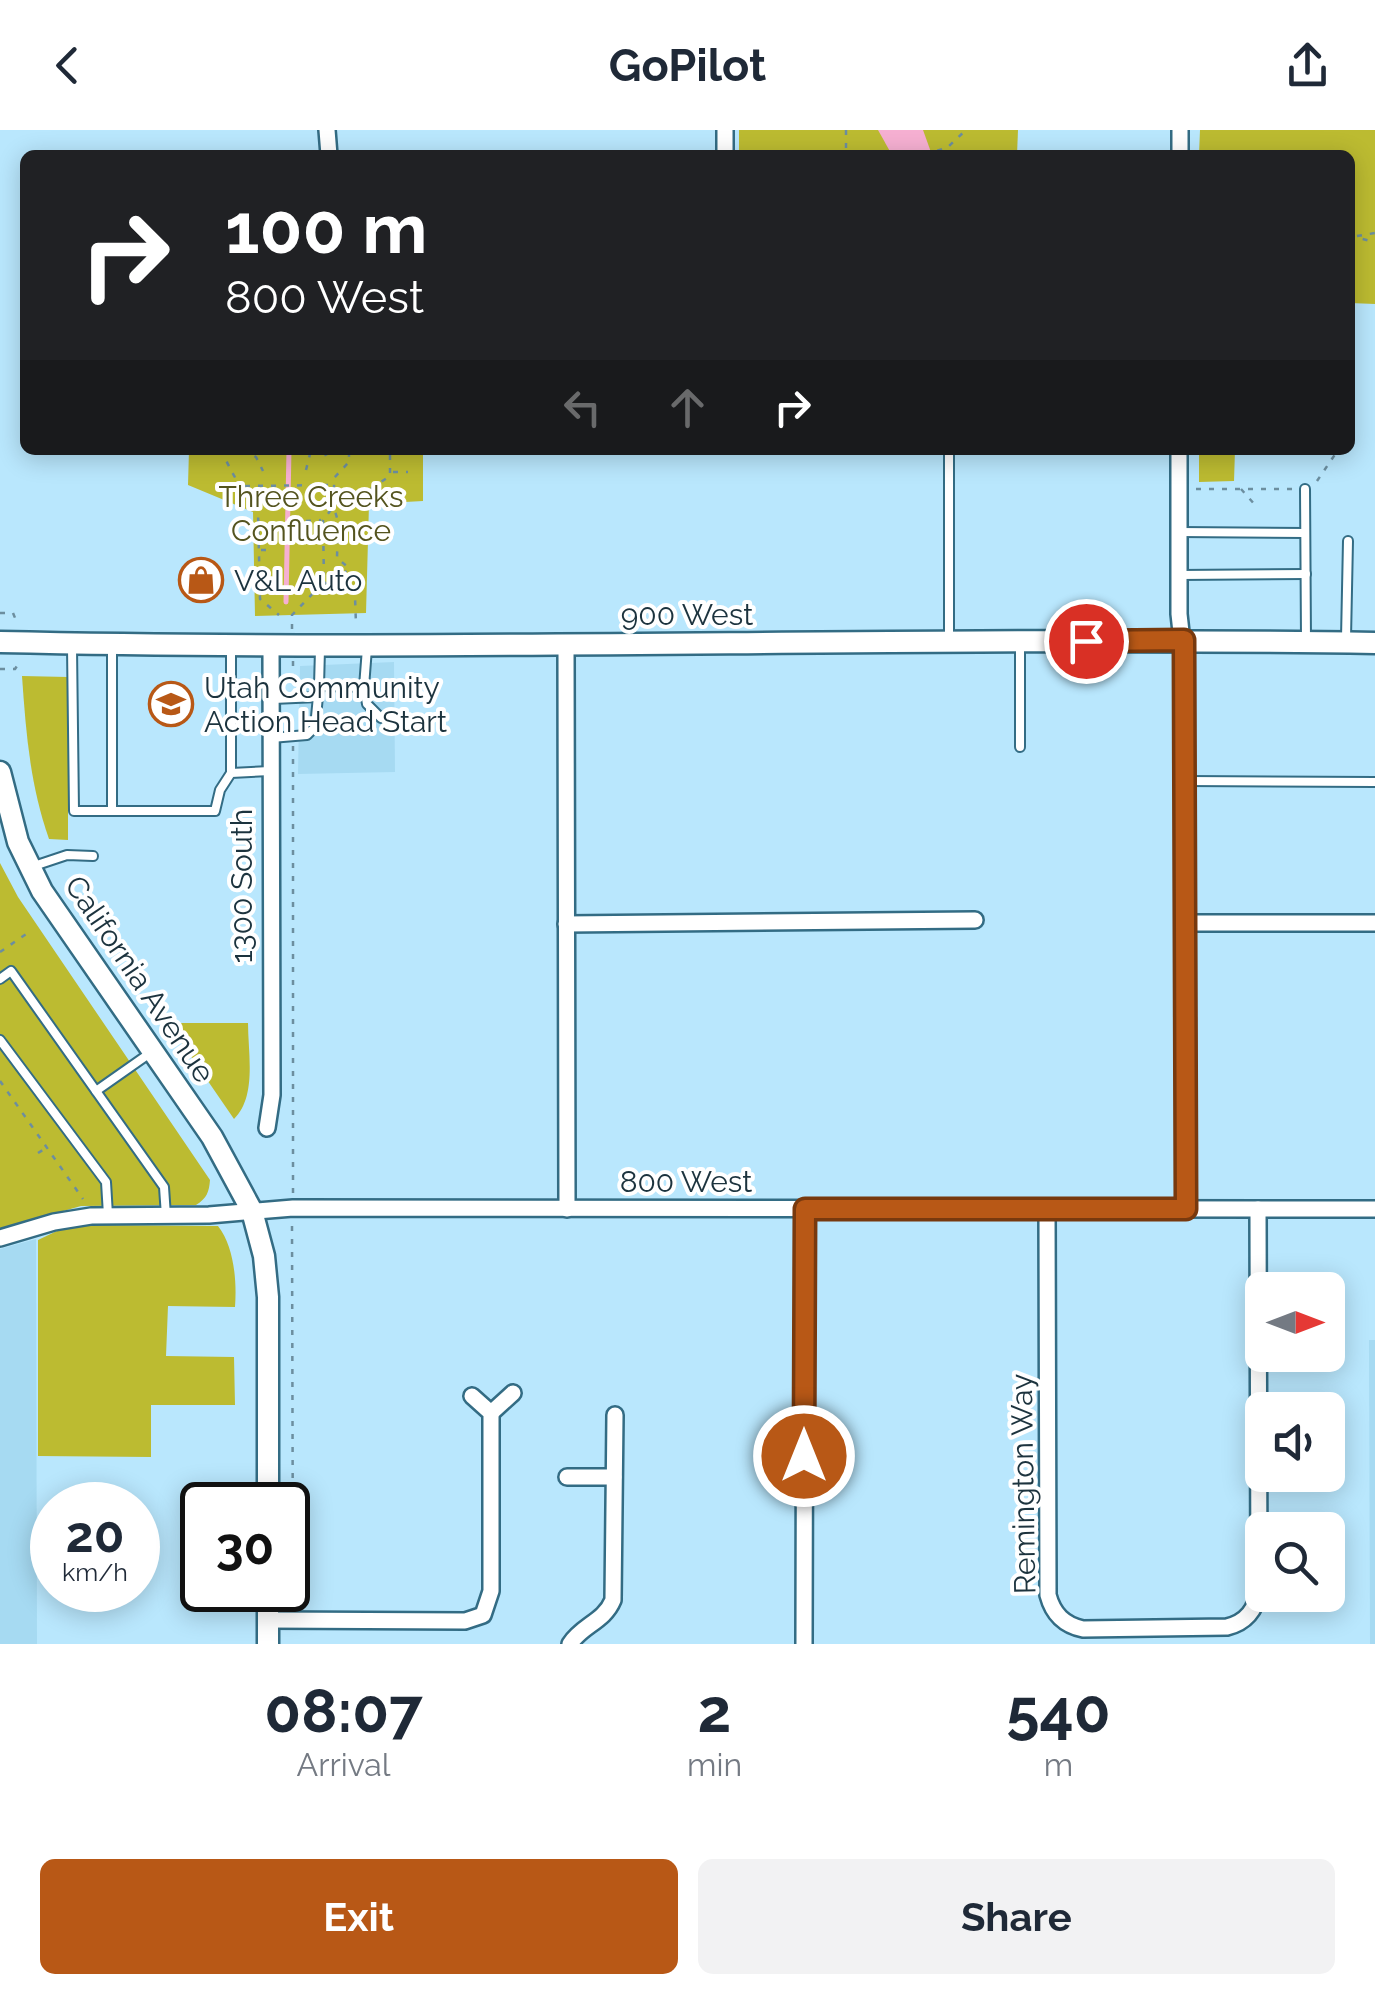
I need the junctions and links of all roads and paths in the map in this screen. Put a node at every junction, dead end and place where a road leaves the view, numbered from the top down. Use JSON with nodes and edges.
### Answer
{"nodes":[{"id":1,"x":966,"y":130,"type":"edge"},
{"id":2,"x":939,"y":150,"type":"edge"},
{"id":3,"x":223,"y":455,"type":"edge"},
{"id":4,"x":252,"y":455,"type":"edge"},
{"id":5,"x":311,"y":455,"type":"edge"},
{"id":6,"x":349,"y":455,"type":"edge"},
{"id":7,"x":390,"y":455,"type":"edge"},
{"id":8,"x":949,"y":455,"type":"edge"},
{"id":9,"x":1180,"y":455,"type":"edge"},
{"id":10,"x":1334,"y":455,"type":"edge"},
{"id":11,"x":306,"y":470,"type":"dead end"},
{"id":12,"x":263,"y":471,"type":"dead end"},
{"id":13,"x":392,"y":472,"type":"junction"},
{"id":14,"x":408,"y":472,"type":"dead end"},
{"id":15,"x":386,"y":480,"type":"junction"},
{"id":16,"x":334,"y":485,"type":"junction"},
{"id":17,"x":243,"y":486,"type":"junction"},
{"id":18,"x":1180,"y":488,"type":"junction"},
{"id":19,"x":1305,"y":488,"type":"junction"},
{"id":20,"x":1241,"y":489,"type":"junction"},
{"id":21,"x":385,"y":495,"type":"dead end"},
{"id":22,"x":360,"y":496,"type":"dead end"},
{"id":23,"x":334,"y":506,"type":"junction"},
{"id":24,"x":1256,"y":506,"type":"dead end"},
{"id":25,"x":323,"y":520,"type":"junction"},
{"id":26,"x":306,"y":521,"type":"dead end"},
{"id":27,"x":1180,"y":532,"type":"junction"},
{"id":28,"x":1305,"y":533,"type":"junction"},
{"id":29,"x":1348,"y":541,"type":"dead end"},
{"id":30,"x":259,"y":550,"type":"junction"},
{"id":31,"x":272,"y":550,"type":"dead end"},
{"id":32,"x":1306,"y":574,"type":"junction"},
{"id":33,"x":1180,"y":575,"type":"junction"},
{"id":34,"x":342,"y":577,"type":"junction"},
{"id":35,"x":324,"y":582,"type":"junction"},
{"id":36,"x":279,"y":614,"type":"dead end"},
{"id":37,"x":356,"y":614,"type":"dead end"},
{"id":38,"x":292,"y":626,"type":"dead end"},
{"id":39,"x":1184,"y":640,"type":"junction"},
{"id":40,"x":1020,"y":641,"type":"junction"},
{"id":41,"x":0,"y":642,"type":"edge"},
{"id":42,"x":949,"y":642,"type":"junction"},
{"id":43,"x":1306,"y":642,"type":"junction"},
{"id":44,"x":72,"y":643,"type":"junction"},
{"id":45,"x":112,"y":643,"type":"junction"},
{"id":46,"x":367,"y":643,"type":"junction"},
{"id":47,"x":1346,"y":643,"type":"junction"},
{"id":48,"x":1375,"y":643,"type":"edge"},
{"id":49,"x":231,"y":644,"type":"junction"},
{"id":50,"x":271,"y":644,"type":"junction"},
{"id":51,"x":320,"y":644,"type":"junction"},
{"id":52,"x":566,"y":644,"type":"junction"},
{"id":53,"x":293,"y":669,"type":"dead end"},
{"id":54,"x":319,"y":686,"type":"junction"},
{"id":55,"x":364,"y":687,"type":"junction"},
{"id":56,"x":318,"y":697,"type":"junction"},
{"id":57,"x":293,"y":698,"type":"junction"},
{"id":58,"x":271,"y":699,"type":"junction"},
{"id":59,"x":381,"y":718,"type":"dead end"},
{"id":60,"x":293,"y":736,"type":"junction"},
{"id":61,"x":271,"y":738,"type":"junction"},
{"id":62,"x":1020,"y":746,"type":"dead end"},
{"id":63,"x":0,"y":772,"type":"edge"},
{"id":64,"x":272,"y":772,"type":"junction"},
{"id":65,"x":231,"y":773,"type":"junction"},
{"id":66,"x":1185,"y":781,"type":"junction"},
{"id":67,"x":1375,"y":782,"type":"edge"},
{"id":68,"x":112,"y":812,"type":"junction"},
{"id":69,"x":93,"y":856,"type":"dead end"},
{"id":70,"x":30,"y":868,"type":"junction"},
{"id":71,"x":975,"y":920,"type":"dead end"},
{"id":72,"x":1375,"y":922,"type":"edge"},
{"id":73,"x":566,"y":924,"type":"junction"},
{"id":74,"x":1186,"y":924,"type":"junction"},
{"id":75,"x":32,"y":930,"type":"dead end"},
{"id":76,"x":0,"y":952,"type":"edge"},
{"id":77,"x":0,"y":979,"type":"edge"},
{"id":78,"x":0,"y":1040,"type":"edge"},
{"id":79,"x":152,"y":1051,"type":"junction"},
{"id":80,"x":0,"y":1081,"type":"edge"},
{"id":81,"x":96,"y":1090,"type":"junction"},
{"id":82,"x":267,"y":1128,"type":"dead end"},
{"id":83,"x":47,"y":1147,"type":"junction"},
{"id":84,"x":38,"y":1153,"type":"dead end"},
{"id":85,"x":293,"y":1199,"type":"dead end"},
{"id":86,"x":84,"y":1200,"type":"dead end"},
{"id":87,"x":1375,"y":1208,"type":"edge"},
{"id":88,"x":567,"y":1209,"type":"junction"},
{"id":89,"x":805,"y":1209,"type":"junction"},
{"id":90,"x":1047,"y":1209,"type":"junction"},
{"id":91,"x":1186,"y":1209,"type":"junction"},
{"id":92,"x":1258,"y":1209,"type":"junction"},
{"id":93,"x":252,"y":1211,"type":"junction"},
{"id":94,"x":108,"y":1216,"type":"junction"},
{"id":95,"x":166,"y":1216,"type":"junction"},
{"id":96,"x":292,"y":1231,"type":"dead end"},
{"id":97,"x":0,"y":1238,"type":"edge"},
{"id":98,"x":513,"y":1393,"type":"dead end"},
{"id":99,"x":472,"y":1396,"type":"dead end"},
{"id":100,"x":491,"y":1413,"type":"junction"},
{"id":101,"x":615,"y":1415,"type":"dead end"},
{"id":102,"x":567,"y":1477,"type":"dead end"},
{"id":103,"x":614,"y":1477,"type":"junction"},
{"id":104,"x":268,"y":1482,"type":"edge"},
{"id":105,"x":268,"y":1612,"type":"edge"},
{"id":106,"x":268,"y":1620,"type":"junction"},
{"id":107,"x":293,"y":1620,"type":"junction"},
{"id":108,"x":268,"y":1644,"type":"edge"},
{"id":109,"x":570,"y":1644,"type":"edge"},
{"id":110,"x":804,"y":1644,"type":"edge"}],
"edges":[{"from":1,"to":2,"type":"path"},
{"from":3,"to":17,"type":"path"},
{"from":4,"to":12,"type":"path"},
{"from":5,"to":11,"type":"path"},
{"from":6,"to":16,"type":"path"},
{"from":7,"to":13,"type":"path"},
{"from":8,"to":42,"type":"lane"},
{"from":9,"to":18,"type":"street"},
{"from":10,"to":19,"type":"path"},
{"from":13,"to":14,"type":"path"},
{"from":13,"to":15,"type":"path"},
{"from":15,"to":21,"type":"path"},
{"from":15,"to":22,"type":"path"},
{"from":16,"to":17,"type":"path"},
{"from":16,"to":23,"type":"path"},
{"from":17,"to":30,"type":"path"},
{"from":18,"to":20,"type":"path"},
{"from":18,"to":27,"type":"street"},
{"from":19,"to":20,"type":"path"},
{"from":19,"to":28,"type":"lane"},
{"from":20,"to":24,"type":"path"},
{"from":23,"to":25,"type":"path"},
{"from":23,"to":34,"type":"path"},
{"from":25,"to":26,"type":"path"},
{"from":25,"to":35,"type":"path"},
{"from":27,"to":28,"type":"lane"},
{"from":27,"to":33,"type":"street"},
{"from":28,"to":32,"type":"lane"},
{"from":29,"to":47,"type":"lane"},
{"from":30,"to":31,"type":"path"},
{"from":30,"to":36,"type":"path"},
{"from":32,"to":33,"type":"lane"},
{"from":32,"to":43,"type":"lane"},
{"from":33,"to":39,"type":"street"},
{"from":34,"to":35,"type":"path"},
{"from":34,"to":37,"type":"path"},
{"from":35,"to":38,"type":"path"},
{"from":39,"to":40,"type":"main road","name":"900 West"},
{"from":39,"to":43,"type":"main road","name":"900 West"},
{"from":39,"to":66,"type":"street"},
{"from":40,"to":42,"type":"main road","name":"900 West"},
{"from":40,"to":62,"type":"lane"},
{"from":41,"to":44,"type":"main road","name":"900 West"},
{"from":42,"to":52,"type":"main road","name":"900 West"},
{"from":43,"to":47,"type":"main road","name":"900 West"},
{"from":44,"to":45,"type":"main road","name":"900 West"},
{"from":44,"to":68,"type":"lane"},
{"from":45,"to":49,"type":"main road","name":"900 West"},
{"from":45,"to":68,"type":"lane"},
{"from":46,"to":51,"type":"main road","name":"900 West"},
{"from":46,"to":52,"type":"main road","name":"900 West"},
{"from":46,"to":55,"type":"lane"},
{"from":47,"to":48,"type":"main road","name":"900 West"},
{"from":49,"to":50,"type":"main road","name":"900 West"},
{"from":49,"to":65,"type":"lane"},
{"from":50,"to":51,"type":"main road","name":"900 West"},
{"from":50,"to":58,"type":"street","name":"1300 South"},
{"from":51,"to":54,"type":"lane"},
{"from":52,"to":73,"type":"street"},
{"from":53,"to":57,"type":"path"},
{"from":54,"to":55,"type":"lane"},
{"from":54,"to":56,"type":"lane"},
{"from":55,"to":59,"type":"lane"},
{"from":56,"to":57,"type":"lane"},
{"from":56,"to":60,"type":"lane"},
{"from":57,"to":58,"type":"lane"},
{"from":58,"to":61,"type":"street","name":"1300 South"},
{"from":60,"to":61,"type":"lane"},
{"from":60,"to":85,"type":"path"},
{"from":61,"to":64,"type":"street","name":"1300 South"},
{"from":63,"to":70,"type":"main road","name":"California Avenue"},
{"from":64,"to":65,"type":"lane"},
{"from":64,"to":82,"type":"street","name":"1300 South"},
{"from":65,"to":68,"type":"lane"},
{"from":66,"to":67,"type":"lane"},
{"from":66,"to":74,"type":"street"},
{"from":69,"to":70,"type":"lane"},
{"from":70,"to":79,"type":"main road","name":"California Avenue"},
{"from":71,"to":73,"type":"street"},
{"from":72,"to":74,"type":"street"},
{"from":73,"to":88,"type":"street"},
{"from":74,"to":91,"type":"street"},
{"from":75,"to":76,"type":"path"},
{"from":77,"to":81,"type":"lane"},
{"from":78,"to":94,"type":"lane"},
{"from":79,"to":81,"type":"lane"},
{"from":79,"to":93,"type":"main road","name":"California Avenue"},
{"from":80,"to":83,"type":"path"},
{"from":81,"to":95,"type":"lane"},
{"from":83,"to":84,"type":"path"},
{"from":83,"to":86,"type":"path"},
{"from":87,"to":92,"type":"street","name":"800 West"},
{"from":88,"to":89,"type":"street","name":"800 West"},
{"from":88,"to":93,"type":"street","name":"800 West"},
{"from":89,"to":90,"type":"street","name":"800 West"},
{"from":89,"to":110,"type":"street"},
{"from":90,"to":91,"type":"street","name":"800 West"},
{"from":90,"to":92,"type":"street","name":"Remington Way"},
{"from":91,"to":92,"type":"street","name":"800 West"},
{"from":93,"to":95,"type":"street","name":"800 West"},
{"from":93,"to":104,"type":"main road"},
{"from":94,"to":95,"type":"street","name":"800 West"},
{"from":94,"to":97,"type":"street","name":"800 West"},
{"from":96,"to":107,"type":"path"},
{"from":98,"to":100,"type":"street"},
{"from":99,"to":100,"type":"street"},
{"from":100,"to":107,"type":"street"},
{"from":101,"to":103,"type":"street"},
{"from":102,"to":103,"type":"street"},
{"from":103,"to":109,"type":"street"},
{"from":105,"to":106,"type":"main road"},
{"from":106,"to":107,"type":"street"},
{"from":106,"to":108,"type":"main road"}]}
